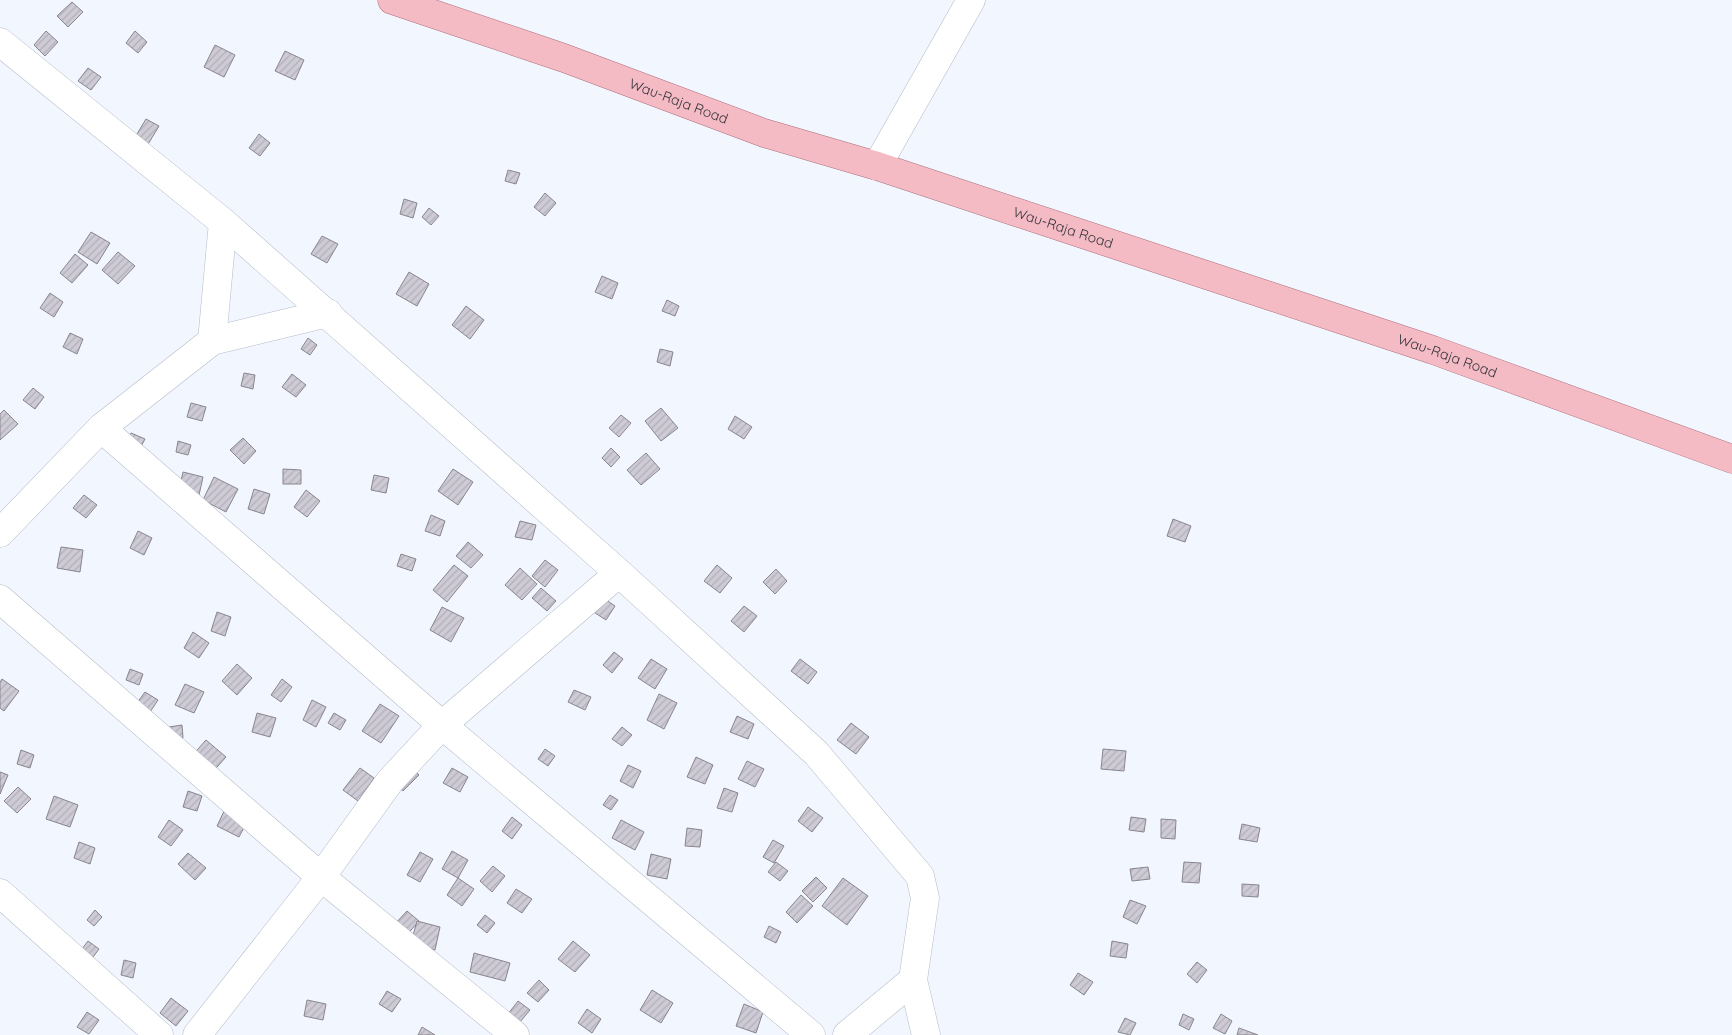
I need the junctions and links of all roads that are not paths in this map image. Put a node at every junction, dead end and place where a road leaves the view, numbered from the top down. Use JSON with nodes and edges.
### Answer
{"nodes":[{"id":1,"x":392,"y":0,"type":"edge"},
{"id":2,"x":971,"y":0,"type":"edge"},
{"id":3,"x":0,"y":42,"type":"edge"},
{"id":4,"x":876,"y":166,"type":"junction"},
{"id":5,"x":223,"y":222,"type":"junction"},
{"id":6,"x":328,"y":313,"type":"junction"},
{"id":7,"x":212,"y":342,"type":"junction"},
{"id":8,"x":102,"y":428,"type":"junction"},
{"id":9,"x":1732,"y":459,"type":"edge"},
{"id":10,"x":0,"y":532,"type":"edge"},
{"id":11,"x":619,"y":573,"type":"junction"},
{"id":12,"x":0,"y":599,"type":"edge"},
{"id":13,"x":442,"y":725,"type":"junction"},
{"id":14,"x":321,"y":877,"type":"junction"},
{"id":15,"x":0,"y":894,"type":"edge"},
{"id":16,"x":913,"y":980,"type":"junction"},
{"id":17,"x":159,"y":1035,"type":"edge"},
{"id":18,"x":197,"y":1035,"type":"edge"},
{"id":19,"x":515,"y":1035,"type":"edge"},
{"id":20,"x":811,"y":1035,"type":"edge"},
{"id":21,"x":846,"y":1035,"type":"edge"},
{"id":22,"x":926,"y":1035,"type":"edge"}],
"edges":[{"from":1,"to":4,"type":"main road","name":"Wau-Raja Road"},
{"from":2,"to":4,"type":"street"},
{"from":3,"to":5,"type":"street"},
{"from":4,"to":9,"type":"main road","name":"Wau-Raja Road"},
{"from":5,"to":6,"type":"street"},
{"from":5,"to":7,"type":"street"},
{"from":6,"to":7,"type":"street"},
{"from":6,"to":11,"type":"street"},
{"from":7,"to":8,"type":"street"},
{"from":8,"to":10,"type":"street"},
{"from":8,"to":13,"type":"street"},
{"from":11,"to":13,"type":"street"},
{"from":11,"to":16,"type":"street"},
{"from":12,"to":14,"type":"street"},
{"from":13,"to":14,"type":"street"},
{"from":13,"to":20,"type":"street"},
{"from":14,"to":18,"type":"street"},
{"from":14,"to":19,"type":"street"},
{"from":15,"to":17,"type":"street"},
{"from":16,"to":21,"type":"street"},
{"from":16,"to":22,"type":"street"}]}
